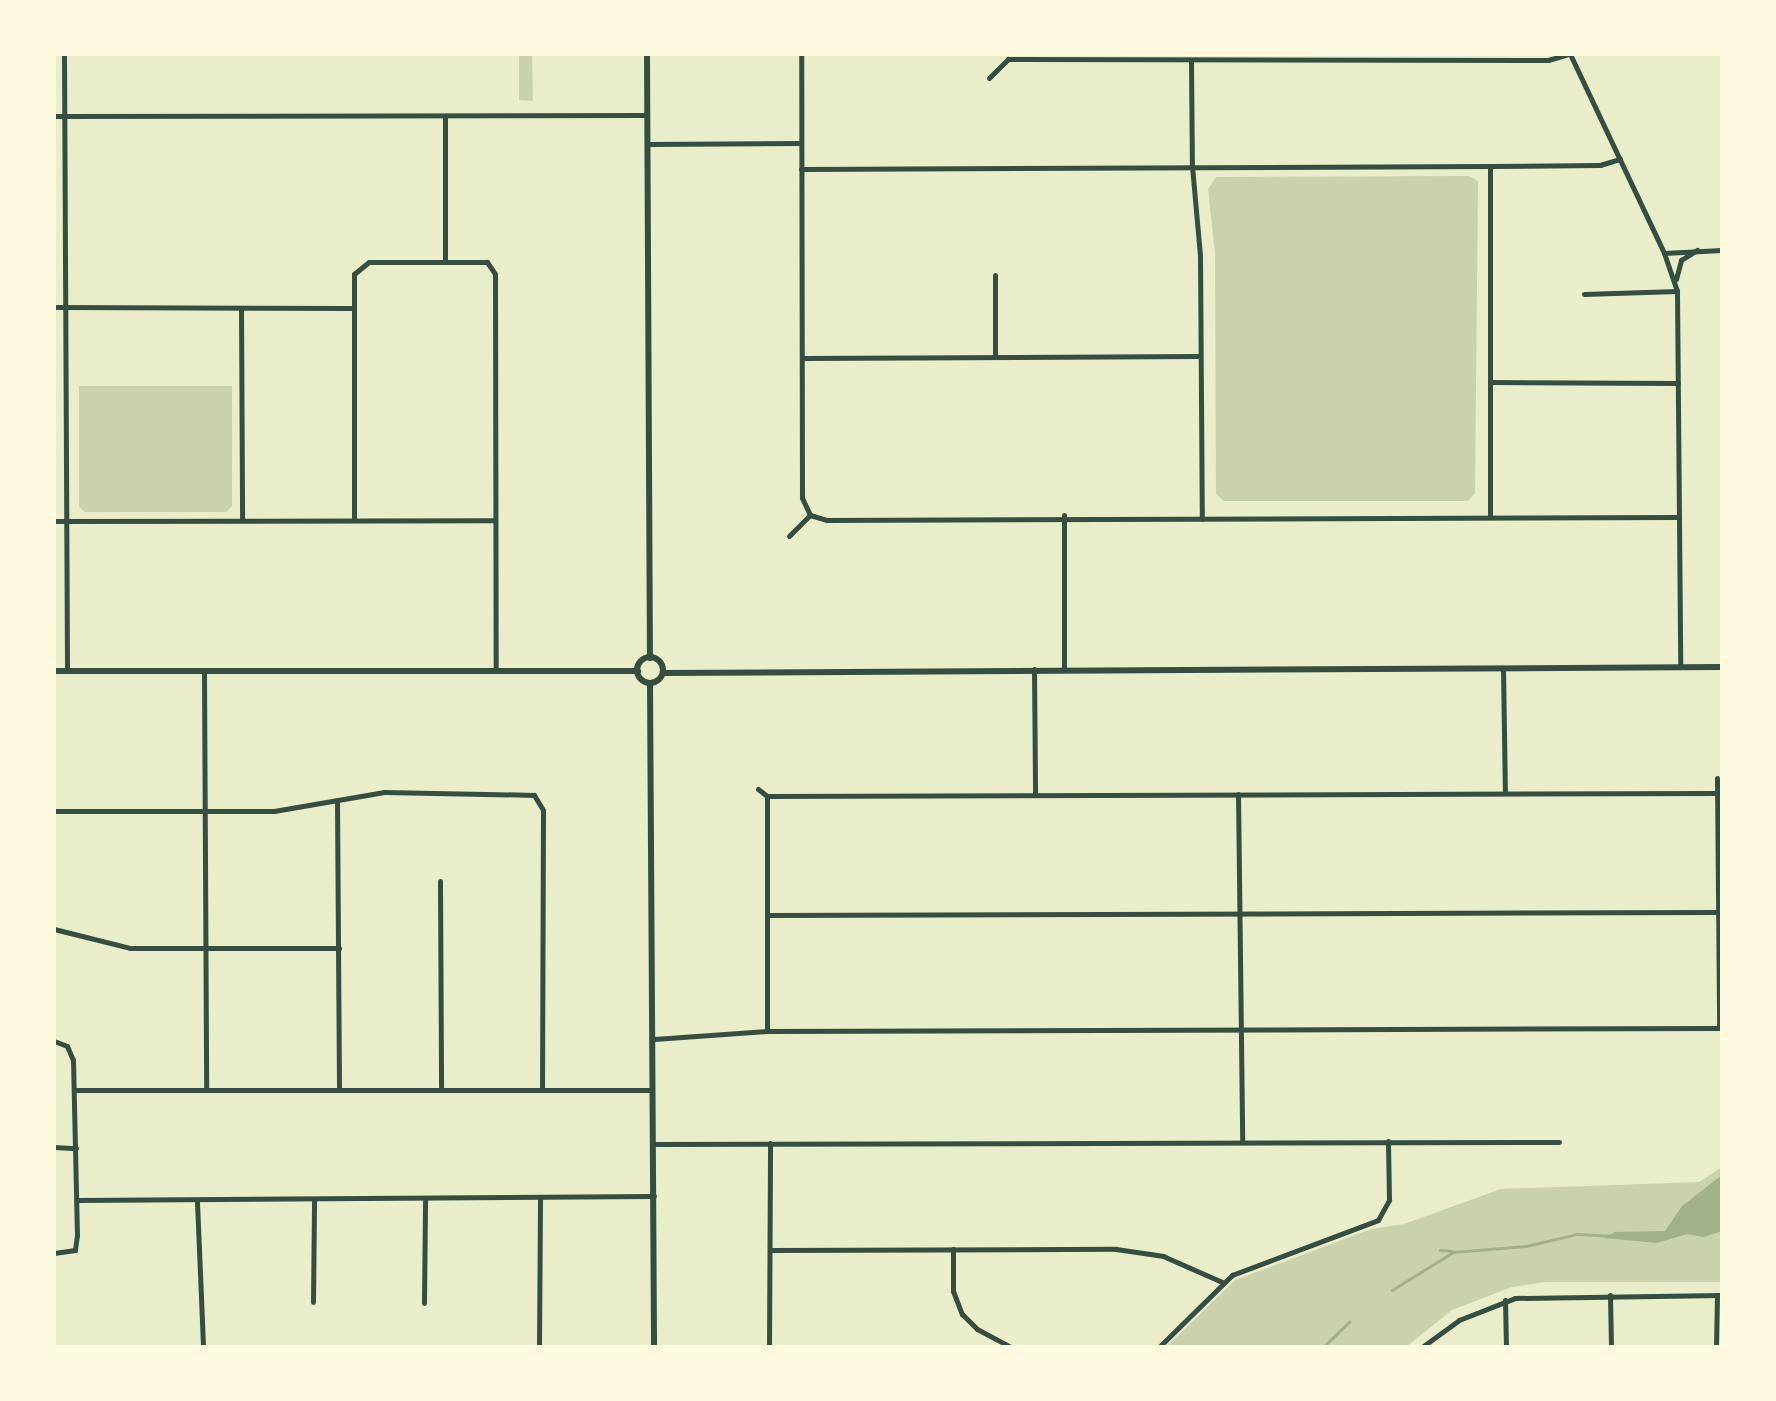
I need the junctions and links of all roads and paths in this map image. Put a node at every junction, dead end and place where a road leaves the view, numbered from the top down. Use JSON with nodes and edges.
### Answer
{"nodes":[{"id":1,"x":647,"y":54,"type":"edge"},
{"id":2,"x":801,"y":54,"type":"edge"},
{"id":3,"x":1570,"y":54,"type":"edge"},
{"id":4,"x":64,"y":56,"type":"edge"},
{"id":5,"x":1007,"y":56,"type":"edge"},
{"id":6,"x":54,"y":59,"type":"edge"},
{"id":7,"x":1191,"y":61,"type":"junction"},
{"id":8,"x":989,"y":78,"type":"dead end"},
{"id":9,"x":647,"y":115,"type":"junction"},
{"id":10,"x":54,"y":116,"type":"edge"},
{"id":11,"x":64,"y":116,"type":"junction"},
{"id":12,"x":445,"y":116,"type":"junction"},
{"id":13,"x":801,"y":143,"type":"junction"},
{"id":14,"x":647,"y":144,"type":"junction"},
{"id":15,"x":1620,"y":159,"type":"junction"},
{"id":16,"x":1192,"y":166,"type":"junction"},
{"id":17,"x":1490,"y":166,"type":"junction"},
{"id":18,"x":801,"y":169,"type":"junction"},
{"id":19,"x":1697,"y":250,"type":"junction"},
{"id":20,"x":1722,"y":250,"type":"edge"},
{"id":21,"x":1664,"y":253,"type":"junction"},
{"id":22,"x":445,"y":261,"type":"junction"},
{"id":23,"x":995,"y":275,"type":"dead end"},
{"id":24,"x":1675,"y":281,"type":"junction"},
{"id":25,"x":1677,"y":291,"type":"junction"},
{"id":26,"x":1584,"y":294,"type":"dead end"},
{"id":27,"x":54,"y":307,"type":"edge"},
{"id":28,"x":65,"y":307,"type":"junction"},
{"id":29,"x":241,"y":308,"type":"junction"},
{"id":30,"x":352,"y":308,"type":"junction"},
{"id":31,"x":995,"y":356,"type":"junction"},
{"id":32,"x":1200,"y":356,"type":"junction"},
{"id":33,"x":804,"y":358,"type":"junction"},
{"id":34,"x":1491,"y":382,"type":"junction"},
{"id":35,"x":1678,"y":383,"type":"junction"},
{"id":36,"x":810,"y":515,"type":"junction"},
{"id":37,"x":1064,"y":515,"type":"junction"},
{"id":38,"x":1490,"y":517,"type":"junction"},
{"id":39,"x":1679,"y":517,"type":"junction"},
{"id":40,"x":1202,"y":519,"type":"junction"},
{"id":41,"x":242,"y":520,"type":"junction"},
{"id":42,"x":354,"y":520,"type":"junction"},
{"id":43,"x":495,"y":520,"type":"junction"},
{"id":44,"x":54,"y":521,"type":"edge"},
{"id":45,"x":66,"y":521,"type":"junction"},
{"id":46,"x":789,"y":536,"type":"dead end"},
{"id":47,"x":650,"y":658,"type":"junction"},
{"id":48,"x":1680,"y":667,"type":"junction"},
{"id":49,"x":1722,"y":667,"type":"edge"},
{"id":50,"x":1034,"y":669,"type":"junction"},
{"id":51,"x":1064,"y":669,"type":"junction"},
{"id":52,"x":1503,"y":669,"type":"junction"},
{"id":53,"x":54,"y":671,"type":"edge"},
{"id":54,"x":67,"y":671,"type":"junction"},
{"id":55,"x":496,"y":671,"type":"junction"},
{"id":56,"x":638,"y":671,"type":"junction"},
{"id":57,"x":204,"y":672,"type":"junction"},
{"id":58,"x":663,"y":673,"type":"junction"},
{"id":59,"x":650,"y":683,"type":"junction"},
{"id":60,"x":1717,"y":778,"type":"dead end"},
{"id":61,"x":758,"y":789,"type":"dead end"},
{"id":62,"x":1505,"y":792,"type":"junction"},
{"id":63,"x":1717,"y":793,"type":"junction"},
{"id":64,"x":1238,"y":794,"type":"junction"},
{"id":65,"x":1035,"y":795,"type":"junction"},
{"id":66,"x":767,"y":796,"type":"junction"},
{"id":67,"x":337,"y":801,"type":"junction"},
{"id":68,"x":54,"y":811,"type":"edge"},
{"id":69,"x":205,"y":811,"type":"junction"},
{"id":70,"x":440,"y":881,"type":"dead end"},
{"id":71,"x":1239,"y":911,"type":"junction"},
{"id":72,"x":1717,"y":912,"type":"junction"},
{"id":73,"x":767,"y":915,"type":"junction"},
{"id":74,"x":54,"y":929,"type":"edge"},
{"id":75,"x":206,"y":948,"type":"junction"},
{"id":76,"x":339,"y":948,"type":"junction"},
{"id":77,"x":1720,"y":1028,"type":"edge"},
{"id":78,"x":1241,"y":1029,"type":"junction"},
{"id":79,"x":767,"y":1031,"type":"junction"},
{"id":80,"x":654,"y":1039,"type":"junction"},
{"id":81,"x":54,"y":1041,"type":"edge"},
{"id":82,"x":441,"y":1087,"type":"junction"},
{"id":83,"x":206,"y":1088,"type":"junction"},
{"id":84,"x":339,"y":1088,"type":"junction"},
{"id":85,"x":542,"y":1088,"type":"junction"},
{"id":86,"x":75,"y":1090,"type":"junction"},
{"id":87,"x":653,"y":1090,"type":"junction"},
{"id":88,"x":1242,"y":1141,"type":"junction"},
{"id":89,"x":1388,"y":1141,"type":"junction"},
{"id":90,"x":1559,"y":1142,"type":"dead end"},
{"id":91,"x":770,"y":1143,"type":"junction"},
{"id":92,"x":654,"y":1144,"type":"junction"},
{"id":93,"x":54,"y":1147,"type":"edge"},
{"id":94,"x":76,"y":1148,"type":"junction"},
{"id":95,"x":654,"y":1196,"type":"junction"},
{"id":96,"x":540,"y":1198,"type":"junction"},
{"id":97,"x":425,"y":1199,"type":"junction"},
{"id":98,"x":77,"y":1200,"type":"junction"},
{"id":99,"x":314,"y":1200,"type":"junction"},
{"id":100,"x":197,"y":1202,"type":"junction"},
{"id":101,"x":953,"y":1249,"type":"junction"},
{"id":102,"x":770,"y":1250,"type":"junction"},
{"id":103,"x":54,"y":1253,"type":"edge"},
{"id":104,"x":1222,"y":1282,"type":"junction"},
{"id":105,"x":1610,"y":1295,"type":"junction"},
{"id":106,"x":1720,"y":1295,"type":"edge"},
{"id":107,"x":1505,"y":1300,"type":"junction"},
{"id":108,"x":313,"y":1302,"type":"dead end"},
{"id":109,"x":424,"y":1303,"type":"dead end"},
{"id":110,"x":203,"y":1347,"type":"edge"},
{"id":111,"x":539,"y":1347,"type":"edge"},
{"id":112,"x":654,"y":1347,"type":"edge"},
{"id":113,"x":769,"y":1347,"type":"edge"},
{"id":114,"x":1011,"y":1347,"type":"edge"},
{"id":115,"x":1159,"y":1347,"type":"edge"},
{"id":116,"x":1422,"y":1347,"type":"edge"},
{"id":117,"x":1506,"y":1347,"type":"edge"},
{"id":118,"x":1611,"y":1347,"type":"edge"},
{"id":119,"x":1716,"y":1347,"type":"edge"}],
"edges":[{"from":1,"to":9,"type":"street"},
{"from":2,"to":13,"type":"street"},
{"from":3,"to":7,"type":"street"},
{"from":3,"to":15,"type":"street"},
{"from":4,"to":6,"type":"street"},
{"from":4,"to":11,"type":"street"},
{"from":5,"to":7,"type":"street"},
{"from":5,"to":8,"type":"street"},
{"from":7,"to":16,"type":"street"},
{"from":9,"to":12,"type":"street"},
{"from":9,"to":14,"type":"street"},
{"from":10,"to":11,"type":"street"},
{"from":11,"to":12,"type":"street"},
{"from":11,"to":28,"type":"street"},
{"from":12,"to":22,"type":"street"},
{"from":13,"to":14,"type":"street"},
{"from":13,"to":18,"type":"street"},
{"from":14,"to":47,"type":"street"},
{"from":15,"to":17,"type":"street"},
{"from":15,"to":21,"type":"street"},
{"from":16,"to":17,"type":"street"},
{"from":16,"to":18,"type":"street"},
{"from":16,"to":32,"type":"street"},
{"from":17,"to":34,"type":"street"},
{"from":18,"to":33,"type":"street"},
{"from":19,"to":20,"type":"street"},
{"from":19,"to":21,"type":"street"},
{"from":19,"to":24,"type":"street"},
{"from":21,"to":24,"type":"street"},
{"from":22,"to":30,"type":"street"},
{"from":22,"to":43,"type":"street"},
{"from":23,"to":31,"type":"street"},
{"from":24,"to":25,"type":"street"},
{"from":25,"to":26,"type":"street"},
{"from":25,"to":35,"type":"street"},
{"from":27,"to":28,"type":"street"},
{"from":28,"to":29,"type":"street"},
{"from":28,"to":45,"type":"street"},
{"from":29,"to":30,"type":"street"},
{"from":29,"to":41,"type":"street"},
{"from":30,"to":42,"type":"street"},
{"from":31,"to":32,"type":"street"},
{"from":31,"to":33,"type":"street"},
{"from":32,"to":40,"type":"street"},
{"from":33,"to":36,"type":"street"},
{"from":34,"to":35,"type":"street"},
{"from":34,"to":38,"type":"street"},
{"from":35,"to":39,"type":"street"},
{"from":36,"to":37,"type":"street"},
{"from":36,"to":46,"type":"street"},
{"from":37,"to":40,"type":"street"},
{"from":37,"to":51,"type":"street"},
{"from":38,"to":39,"type":"street"},
{"from":38,"to":40,"type":"street"},
{"from":39,"to":48,"type":"street"},
{"from":41,"to":42,"type":"street"},
{"from":41,"to":45,"type":"street"},
{"from":42,"to":43,"type":"street"},
{"from":43,"to":55,"type":"street"},
{"from":44,"to":45,"type":"street"},
{"from":45,"to":54,"type":"street"},
{"from":47,"to":56,"type":"street"},
{"from":47,"to":58,"type":"street"},
{"from":48,"to":49,"type":"street"},
{"from":48,"to":52,"type":"street"},
{"from":50,"to":51,"type":"street"},
{"from":50,"to":58,"type":"street"},
{"from":50,"to":65,"type":"street"},
{"from":51,"to":52,"type":"street"},
{"from":52,"to":62,"type":"street"},
{"from":53,"to":54,"type":"street"},
{"from":54,"to":57,"type":"street"},
{"from":55,"to":56,"type":"street"},
{"from":55,"to":57,"type":"street"},
{"from":56,"to":59,"type":"street"},
{"from":57,"to":69,"type":"street"},
{"from":58,"to":59,"type":"street"},
{"from":59,"to":80,"type":"street"},
{"from":60,"to":63,"type":"street"},
{"from":61,"to":66,"type":"street"},
{"from":62,"to":63,"type":"street"},
{"from":62,"to":64,"type":"street"},
{"from":63,"to":72,"type":"street"},
{"from":64,"to":65,"type":"street"},
{"from":64,"to":71,"type":"street"},
{"from":65,"to":66,"type":"street"},
{"from":66,"to":73,"type":"street"},
{"from":67,"to":69,"type":"street"},
{"from":67,"to":76,"type":"street"},
{"from":67,"to":85,"type":"street"},
{"from":68,"to":69,"type":"street"},
{"from":69,"to":75,"type":"street"},
{"from":70,"to":82,"type":"street"},
{"from":71,"to":72,"type":"street"},
{"from":71,"to":73,"type":"street"},
{"from":71,"to":78,"type":"street"},
{"from":72,"to":77,"type":"street"},
{"from":73,"to":79,"type":"street"},
{"from":74,"to":75,"type":"street"},
{"from":75,"to":76,"type":"street"},
{"from":75,"to":83,"type":"street"},
{"from":76,"to":84,"type":"street"},
{"from":77,"to":78,"type":"street"},
{"from":78,"to":79,"type":"street"},
{"from":78,"to":88,"type":"street"},
{"from":79,"to":80,"type":"street"},
{"from":80,"to":87,"type":"street"},
{"from":81,"to":86,"type":"street"},
{"from":82,"to":84,"type":"street"},
{"from":82,"to":85,"type":"street"},
{"from":83,"to":84,"type":"street"},
{"from":83,"to":86,"type":"street"},
{"from":85,"to":87,"type":"street"},
{"from":86,"to":94,"type":"street"},
{"from":87,"to":92,"type":"street"},
{"from":88,"to":89,"type":"street"},
{"from":88,"to":91,"type":"street"},
{"from":89,"to":90,"type":"street"},
{"from":89,"to":104,"type":"street"},
{"from":91,"to":92,"type":"street"},
{"from":91,"to":102,"type":"street"},
{"from":92,"to":95,"type":"street"},
{"from":93,"to":94,"type":"street"},
{"from":94,"to":98,"type":"street"},
{"from":95,"to":96,"type":"street"},
{"from":95,"to":112,"type":"street"},
{"from":96,"to":97,"type":"street"},
{"from":96,"to":111,"type":"street"},
{"from":97,"to":99,"type":"street"},
{"from":97,"to":109,"type":"street"},
{"from":98,"to":100,"type":"street"},
{"from":98,"to":103,"type":"street"},
{"from":99,"to":100,"type":"street"},
{"from":99,"to":108,"type":"street"},
{"from":100,"to":110,"type":"street"},
{"from":101,"to":102,"type":"street"},
{"from":101,"to":104,"type":"street"},
{"from":101,"to":114,"type":"street"},
{"from":102,"to":113,"type":"street"},
{"from":104,"to":115,"type":"street"},
{"from":105,"to":106,"type":"street"},
{"from":105,"to":107,"type":"street"},
{"from":105,"to":118,"type":"street"},
{"from":106,"to":119,"type":"street"},
{"from":107,"to":116,"type":"street"},
{"from":107,"to":117,"type":"street"}]}
